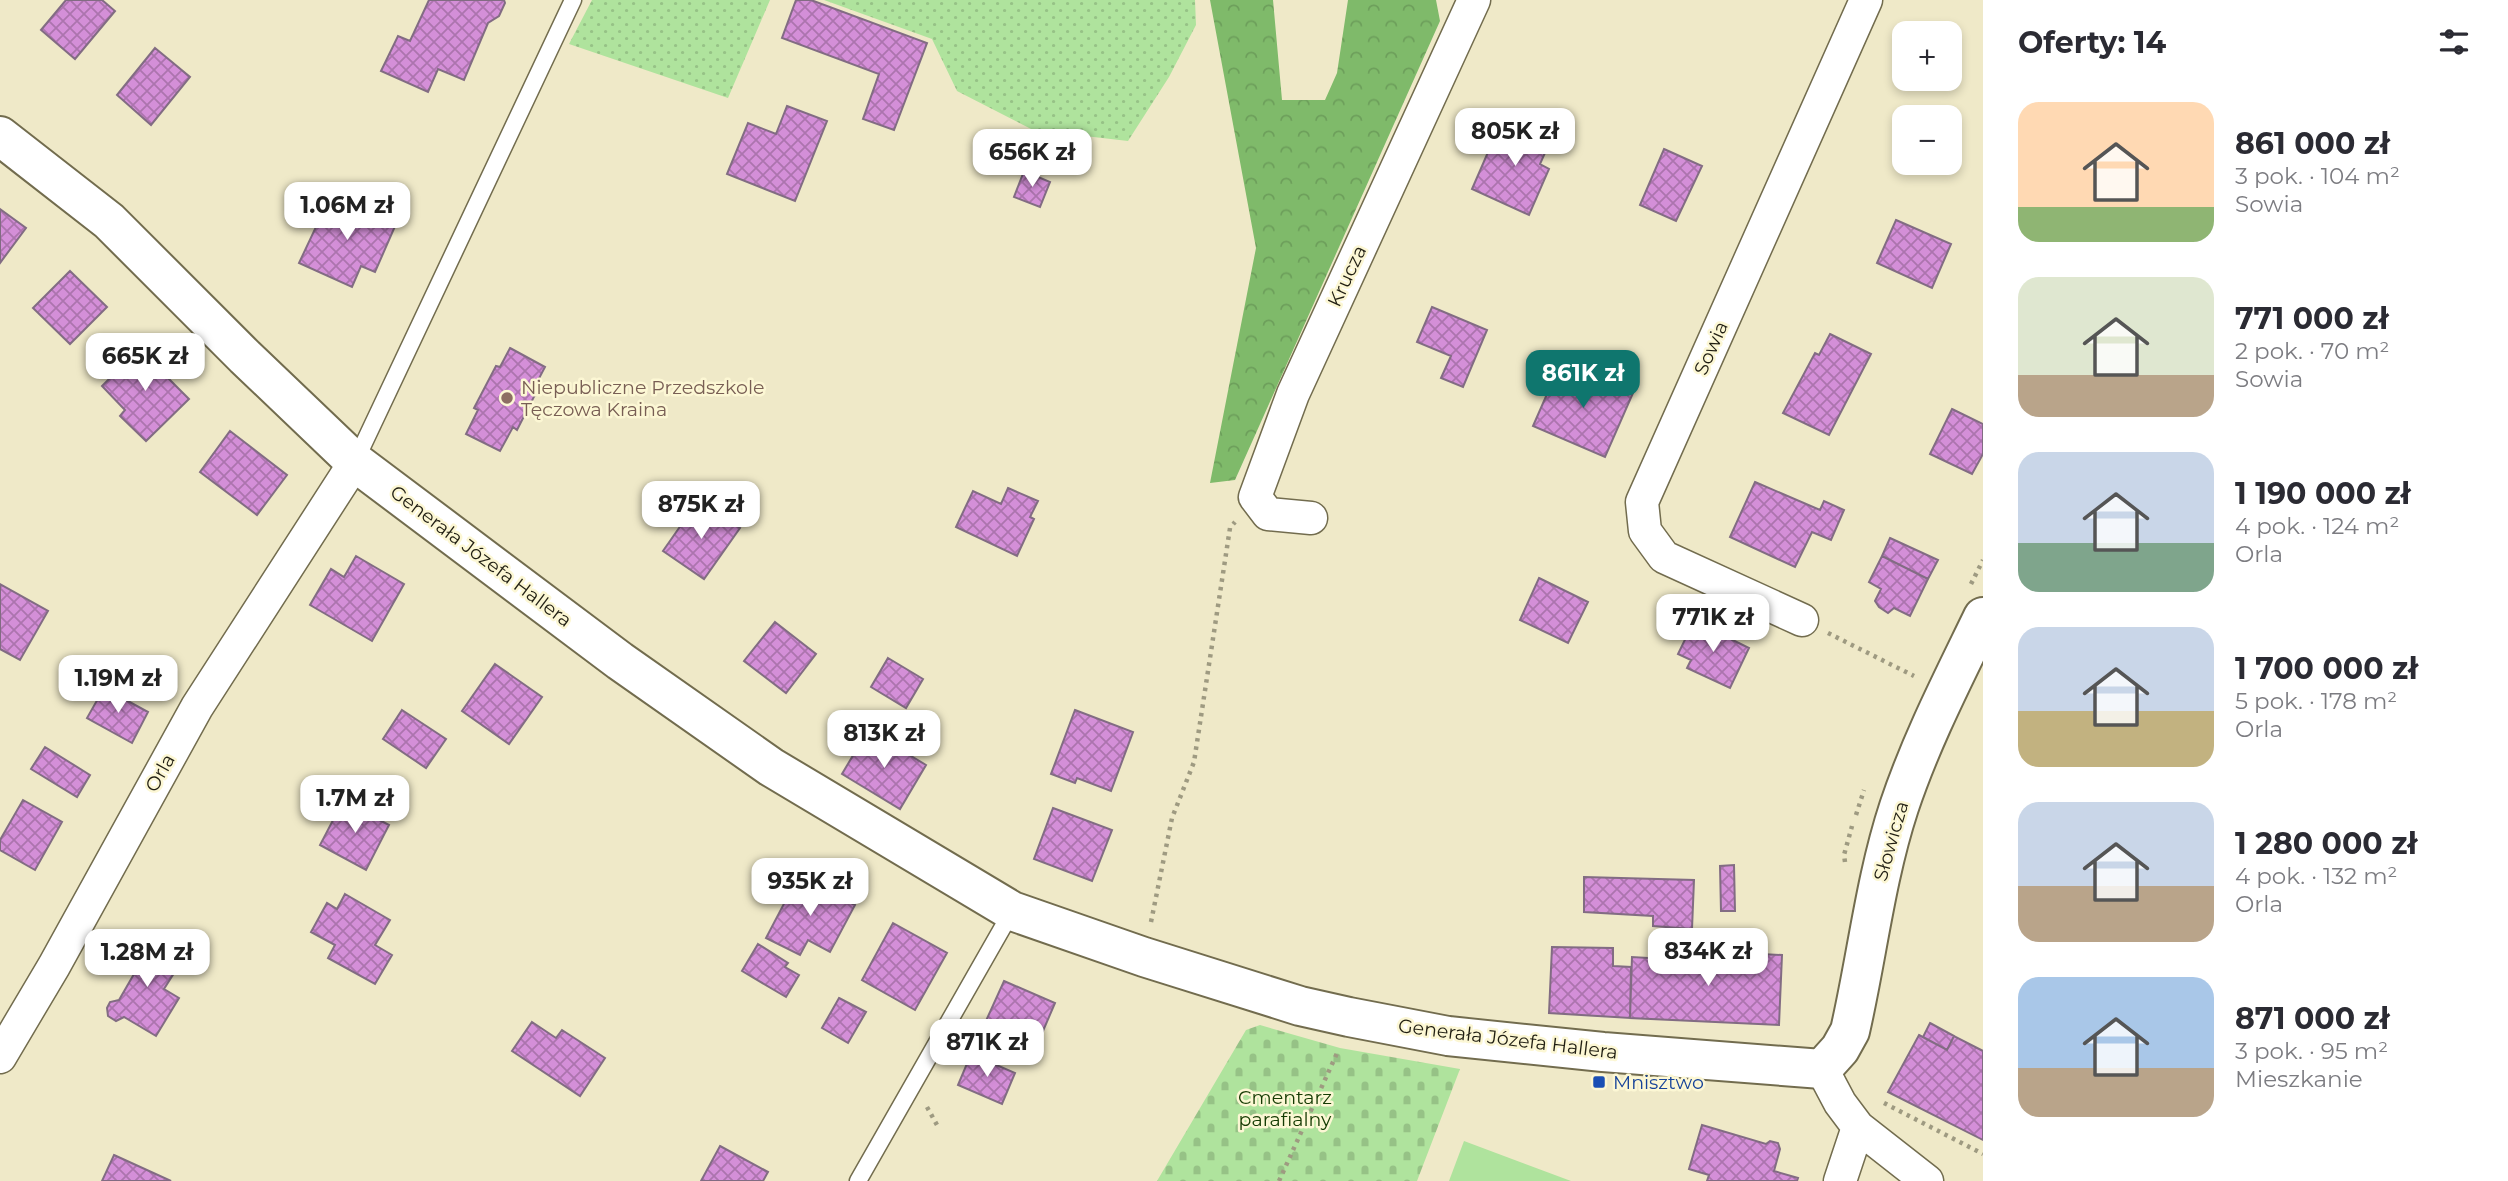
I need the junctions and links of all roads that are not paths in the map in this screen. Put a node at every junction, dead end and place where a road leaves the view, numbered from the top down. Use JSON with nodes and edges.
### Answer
{"nodes":[{"id":1,"x":573,"y":0,"type":"edge"},
{"id":2,"x":1474,"y":0,"type":"edge"},
{"id":3,"x":1866,"y":0,"type":"edge"},
{"id":4,"x":0,"y":136,"type":"edge"},
{"id":5,"x":355,"y":462,"type":"junction"},
{"id":6,"x":1311,"y":518,"type":"dead end"},
{"id":7,"x":1983,"y":617,"type":"edge"},
{"id":8,"x":1802,"y":620,"type":"road end"},
{"id":9,"x":1012,"y":911,"type":"junction"},
{"id":10,"x":0,"y":1057,"type":"edge"},
{"id":11,"x":1822,"y":1069,"type":"junction"},
{"id":12,"x":1858,"y":1127,"type":"junction"},
{"id":13,"x":858,"y":1181,"type":"edge"},
{"id":14,"x":1840,"y":1181,"type":"edge"},
{"id":15,"x":1927,"y":1181,"type":"edge"}],
"edges":[{"from":1,"to":5,"type":"lane"},
{"from":2,"to":6,"type":"street","name":"Krucza"},
{"from":3,"to":8,"type":"street","name":"Sowia"},
{"from":4,"to":5,"type":"street","name":"Generała Józefa Hallera"},
{"from":5,"to":9,"type":"street","name":"Generała Józefa Hallera"},
{"from":5,"to":10,"type":"street","name":"Orla"},
{"from":7,"to":11,"type":"street","name":"Słowicza"},
{"from":9,"to":11,"type":"street","name":"Generała Józefa Hallera"},
{"from":9,"to":13,"type":"lane"},
{"from":11,"to":12,"type":"street"},
{"from":12,"to":14,"type":"street"},
{"from":12,"to":15,"type":"street"}]}
